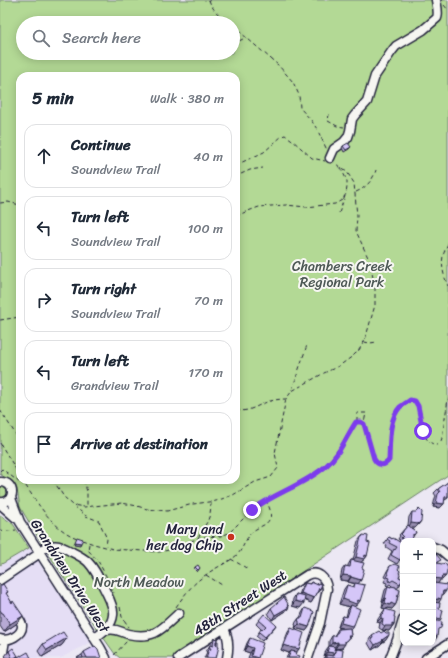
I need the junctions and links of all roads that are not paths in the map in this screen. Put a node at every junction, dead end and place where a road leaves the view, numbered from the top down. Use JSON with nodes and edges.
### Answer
{"nodes":[{"id":1,"x":436,"y":0,"type":"edge"},
{"id":2,"x":330,"y":158,"type":"road end"},
{"id":3,"x":0,"y":482,"type":"edge"},
{"id":4,"x":12,"y":497,"type":"junction"},
{"id":5,"x":0,"y":503,"type":"edge"},
{"id":6,"x":18,"y":524,"type":"junction"},
{"id":7,"x":436,"y":548,"type":"edge"},
{"id":8,"x":39,"y":552,"type":"junction"},
{"id":9,"x":448,"y":556,"type":"edge"},
{"id":10,"x":0,"y":580,"type":"edge"},
{"id":11,"x":10,"y":605,"type":"edge"},
{"id":12,"x":176,"y":612,"type":"road end"},
{"id":13,"x":114,"y":615,"type":"junction"},
{"id":14,"x":224,"y":629,"type":"junction"},
{"id":15,"x":107,"y":630,"type":"junction"},
{"id":16,"x":400,"y":630,"type":"edge"},
{"id":17,"x":131,"y":634,"type":"junction"},
{"id":18,"x":95,"y":638,"type":"junction"},
{"id":19,"x":3,"y":639,"type":"edge"},
{"id":20,"x":448,"y":644,"type":"edge"},
{"id":21,"x":110,"y":657,"type":"edge"},
{"id":22,"x":1,"y":658,"type":"edge"},
{"id":23,"x":178,"y":658,"type":"edge"},
{"id":24,"x":227,"y":658,"type":"edge"},
{"id":25,"x":308,"y":658,"type":"edge"},
{"id":26,"x":390,"y":658,"type":"edge"},
{"id":27,"x":426,"y":658,"type":"edge"}],
"edges":[{"from":1,"to":2,"type":"street"},
{"from":3,"to":4,"type":"street","name":"Grandview Drive West"},
{"from":4,"to":5,"type":"street"},
{"from":4,"to":6,"type":"street","name":"Grandview Drive West"},
{"from":5,"to":6,"type":"street","name":"Grandview Drive West"},
{"from":6,"to":8,"type":"street","name":"Grandview Drive West"},
{"from":7,"to":9,"type":"street"},
{"from":8,"to":10,"type":"street"},
{"from":8,"to":13,"type":"street"},
{"from":8,"to":18,"type":"street","name":"Grandview Drive West"},
{"from":11,"to":19,"type":"street"},
{"from":12,"to":17,"type":"street"},
{"from":13,"to":15,"type":"street"},
{"from":13,"to":17,"type":"street"},
{"from":14,"to":23,"type":"street","name":"48th Street West"},
{"from":14,"to":24,"type":"street"},
{"from":14,"to":25,"type":"street","name":"48th Street West"},
{"from":15,"to":17,"type":"street"},
{"from":15,"to":18,"type":"street"},
{"from":16,"to":26,"type":"street"},
{"from":18,"to":21,"type":"street","name":"Grandview Drive West"},
{"from":19,"to":22,"type":"street"},
{"from":20,"to":27,"type":"street"}]}
